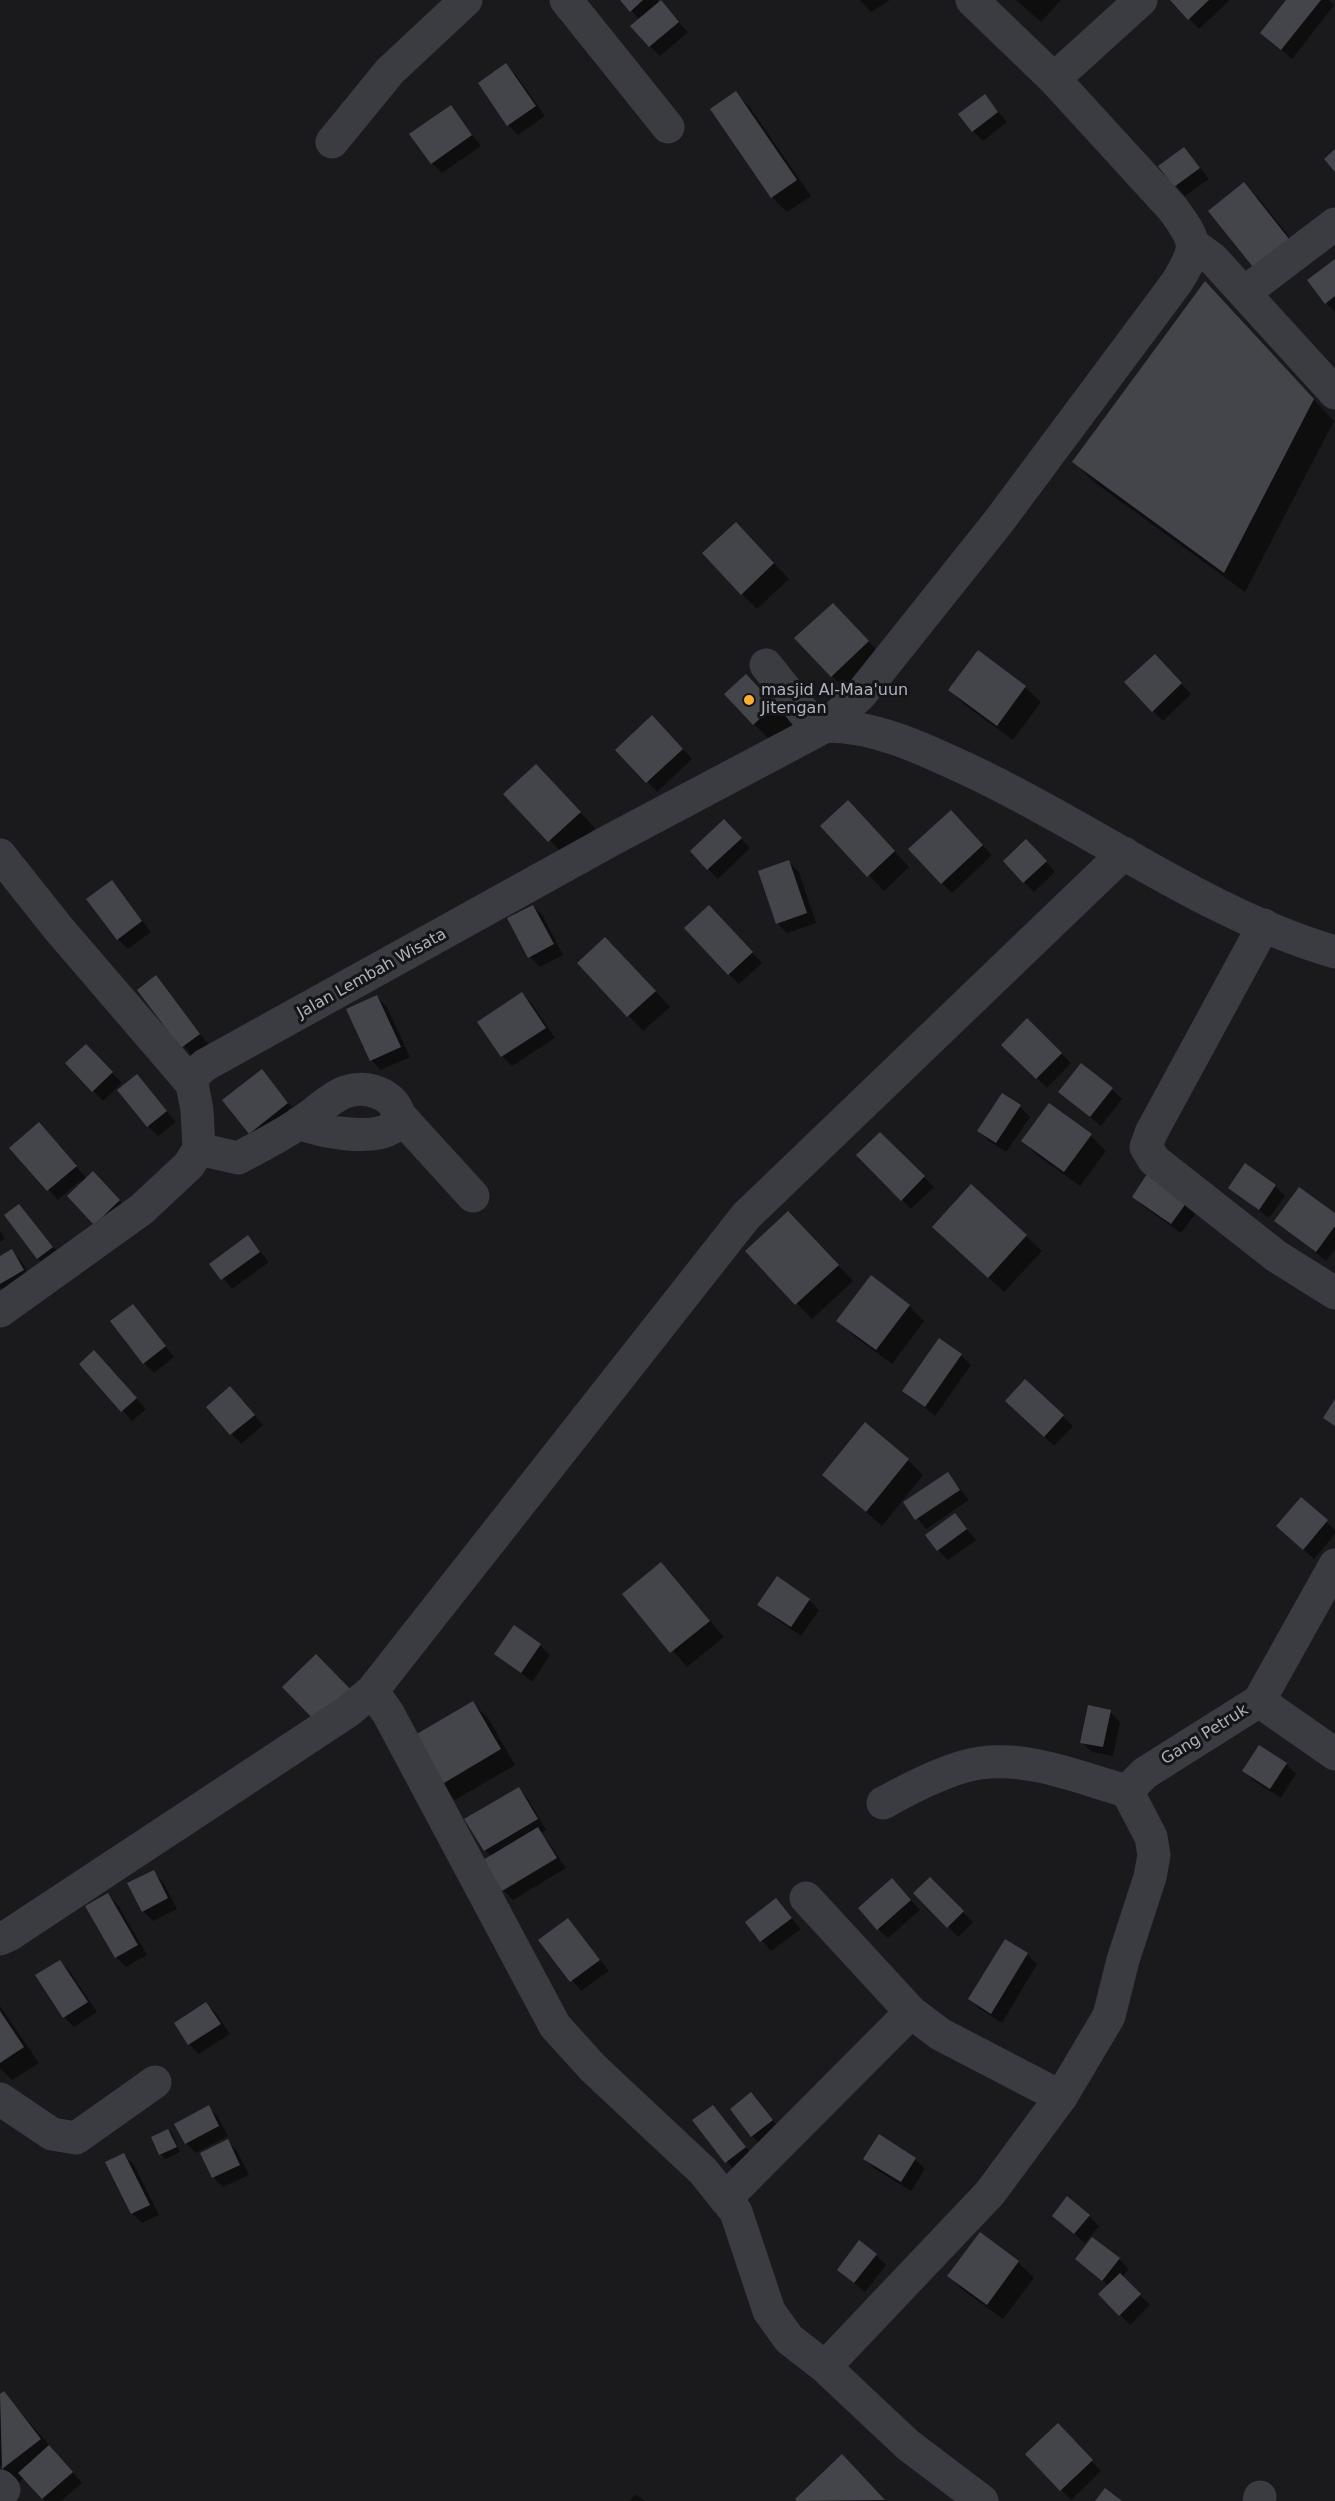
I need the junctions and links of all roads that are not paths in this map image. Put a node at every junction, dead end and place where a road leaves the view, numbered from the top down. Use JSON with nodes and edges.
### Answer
{"nodes":[{"id":1,"x":466,"y":0,"type":"edge"},
{"id":2,"x":566,"y":0,"type":"edge"},
{"id":3,"x":972,"y":0,"type":"edge"},
{"id":4,"x":1141,"y":0,"type":"edge"},
{"id":5,"x":1054,"y":79,"type":"junction"},
{"id":6,"x":668,"y":127,"type":"dead end"},
{"id":7,"x":332,"y":142,"type":"dead end"},
{"id":8,"x":1335,"y":224,"type":"edge"},
{"id":9,"x":1194,"y":245,"type":"junction"},
{"id":10,"x":1244,"y":293,"type":"junction"},
{"id":11,"x":1335,"y":393,"type":"edge"},
{"id":12,"x":766,"y":665,"type":"dead end"},
{"id":13,"x":840,"y":728,"type":"junction"},
{"id":14,"x":1124,"y":853,"type":"junction"},
{"id":15,"x":0,"y":855,"type":"edge"},
{"id":16,"x":1264,"y":926,"type":"junction"},
{"id":17,"x":1335,"y":952,"type":"edge"},
{"id":18,"x":192,"y":1084,"type":"junction"},
{"id":19,"x":399,"y":1116,"type":"junction"},
{"id":20,"x":299,"y":1123,"type":"junction"},
{"id":21,"x":199,"y":1149,"type":"junction"},
{"id":22,"x":473,"y":1196,"type":"dead end"},
{"id":23,"x":1335,"y":1293,"type":"edge"},
{"id":24,"x":0,"y":1311,"type":"edge"},
{"id":25,"x":1335,"y":1565,"type":"edge"},
{"id":26,"x":372,"y":1691,"type":"junction"},
{"id":27,"x":1259,"y":1701,"type":"junction"},
{"id":28,"x":1335,"y":1754,"type":"edge"},
{"id":29,"x":1127,"y":1791,"type":"junction"},
{"id":30,"x":883,"y":1803,"type":"dead end"},
{"id":31,"x":806,"y":1898,"type":"dead end"},
{"id":32,"x":0,"y":1939,"type":"edge"},
{"id":33,"x":911,"y":2012,"type":"junction"},
{"id":34,"x":155,"y":2082,"type":"dead end"},
{"id":35,"x":1060,"y":2097,"type":"junction"},
{"id":36,"x":0,"y":2099,"type":"edge"},
{"id":37,"x":725,"y":2199,"type":"junction"},
{"id":38,"x":825,"y":2367,"type":"junction"},
{"id":39,"x":982,"y":2501,"type":"edge"}],
"edges":[{"from":1,"to":7,"type":"street"},
{"from":2,"to":6,"type":"street"},
{"from":3,"to":5,"type":"street"},
{"from":4,"to":5,"type":"street"},
{"from":5,"to":9,"type":"street"},
{"from":8,"to":10,"type":"street"},
{"from":9,"to":10,"type":"street"},
{"from":9,"to":13,"type":"street","name":"Jalan Lembah Wisata"},
{"from":10,"to":11,"type":"street"},
{"from":12,"to":13,"type":"street"},
{"from":13,"to":14,"type":"street"},
{"from":13,"to":18,"type":"street","name":"Jalan Lembah Wisata"},
{"from":14,"to":16,"type":"street"},
{"from":14,"to":26,"type":"street"},
{"from":15,"to":18,"type":"street"},
{"from":16,"to":17,"type":"street"},
{"from":16,"to":23,"type":"street"},
{"from":18,"to":21,"type":"street"},
{"from":19,"to":20,"type":"street"},
{"from":19,"to":20,"type":"street"},
{"from":19,"to":22,"type":"street"},
{"from":20,"to":21,"type":"street"},
{"from":21,"to":24,"type":"street"},
{"from":25,"to":27,"type":"street","name":"Gang Petruk"},
{"from":26,"to":32,"type":"street"},
{"from":26,"to":37,"type":"street"},
{"from":27,"to":28,"type":"street"},
{"from":27,"to":29,"type":"street","name":"Gang Petruk"},
{"from":29,"to":30,"type":"street"},
{"from":29,"to":35,"type":"street"},
{"from":31,"to":33,"type":"street"},
{"from":33,"to":35,"type":"street"},
{"from":33,"to":37,"type":"street"},
{"from":34,"to":36,"type":"street"},
{"from":35,"to":38,"type":"street"},
{"from":37,"to":38,"type":"street"},
{"from":38,"to":39,"type":"street"}]}
